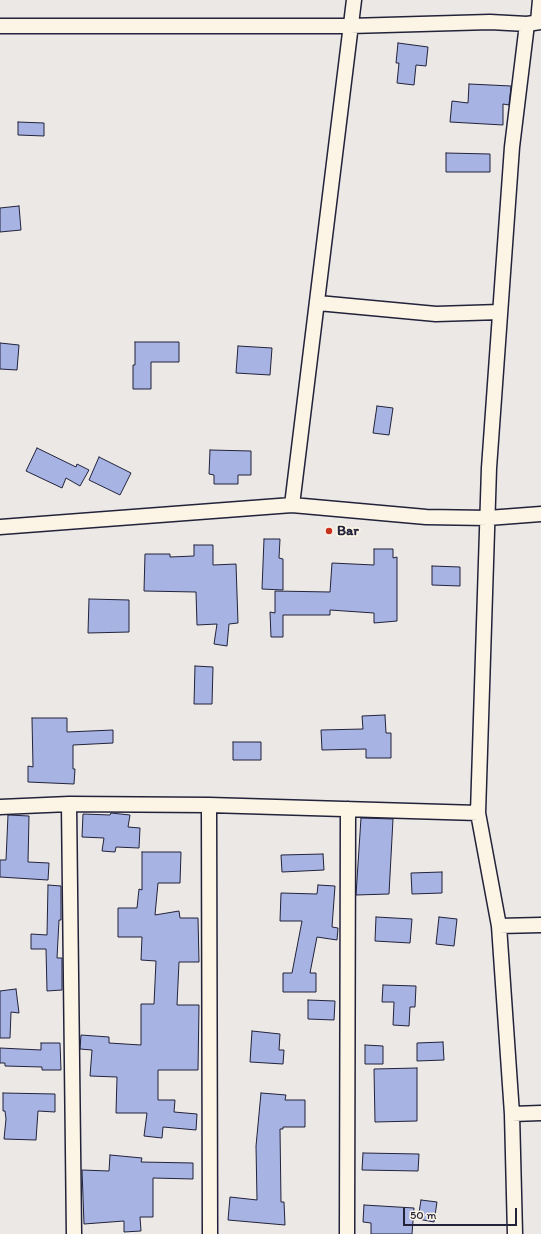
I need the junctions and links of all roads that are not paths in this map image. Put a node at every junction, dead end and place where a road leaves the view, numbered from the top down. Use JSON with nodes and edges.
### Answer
{"nodes":[{"id":1,"x":354,"y":0,"type":"edge"},
{"id":2,"x":540,"y":0,"type":"edge"},
{"id":3,"x":535,"y":22,"type":"edge"},
{"id":4,"x":0,"y":26,"type":"edge"},
{"id":5,"x":350,"y":26,"type":"junction"},
{"id":6,"x":318,"y":303,"type":"junction"},
{"id":7,"x":500,"y":312,"type":"junction"},
{"id":8,"x":292,"y":505,"type":"junction"},
{"id":9,"x":541,"y":514,"type":"edge"},
{"id":10,"x":488,"y":518,"type":"junction"},
{"id":11,"x":0,"y":527,"type":"edge"},
{"id":12,"x":69,"y":804,"type":"junction"},
{"id":13,"x":209,"y":805,"type":"junction"},
{"id":14,"x":0,"y":807,"type":"edge"},
{"id":15,"x":348,"y":809,"type":"junction"},
{"id":16,"x":478,"y":813,"type":"junction"},
{"id":17,"x":541,"y":925,"type":"edge"},
{"id":18,"x":499,"y":926,"type":"junction"},
{"id":19,"x":541,"y":1113,"type":"edge"},
{"id":20,"x":512,"y":1114,"type":"junction"},
{"id":21,"x":74,"y":1234,"type":"edge"},
{"id":22,"x":210,"y":1234,"type":"edge"},
{"id":23,"x":347,"y":1234,"type":"edge"},
{"id":24,"x":515,"y":1234,"type":"edge"}],
"edges":[{"from":1,"to":5,"type":"street"},
{"from":2,"to":3,"type":"street"},
{"from":3,"to":5,"type":"street"},
{"from":3,"to":7,"type":"street"},
{"from":4,"to":5,"type":"street"},
{"from":5,"to":6,"type":"street"},
{"from":6,"to":7,"type":"street"},
{"from":6,"to":8,"type":"street"},
{"from":7,"to":10,"type":"street"},
{"from":8,"to":10,"type":"street"},
{"from":8,"to":11,"type":"street"},
{"from":9,"to":10,"type":"street"},
{"from":10,"to":16,"type":"street"},
{"from":12,"to":13,"type":"street"},
{"from":12,"to":14,"type":"street"},
{"from":12,"to":21,"type":"street"},
{"from":13,"to":15,"type":"street"},
{"from":13,"to":22,"type":"street"},
{"from":15,"to":16,"type":"street"},
{"from":15,"to":23,"type":"street"},
{"from":16,"to":18,"type":"street"},
{"from":17,"to":18,"type":"street"},
{"from":18,"to":20,"type":"street"},
{"from":19,"to":20,"type":"street"},
{"from":20,"to":24,"type":"street"}]}
